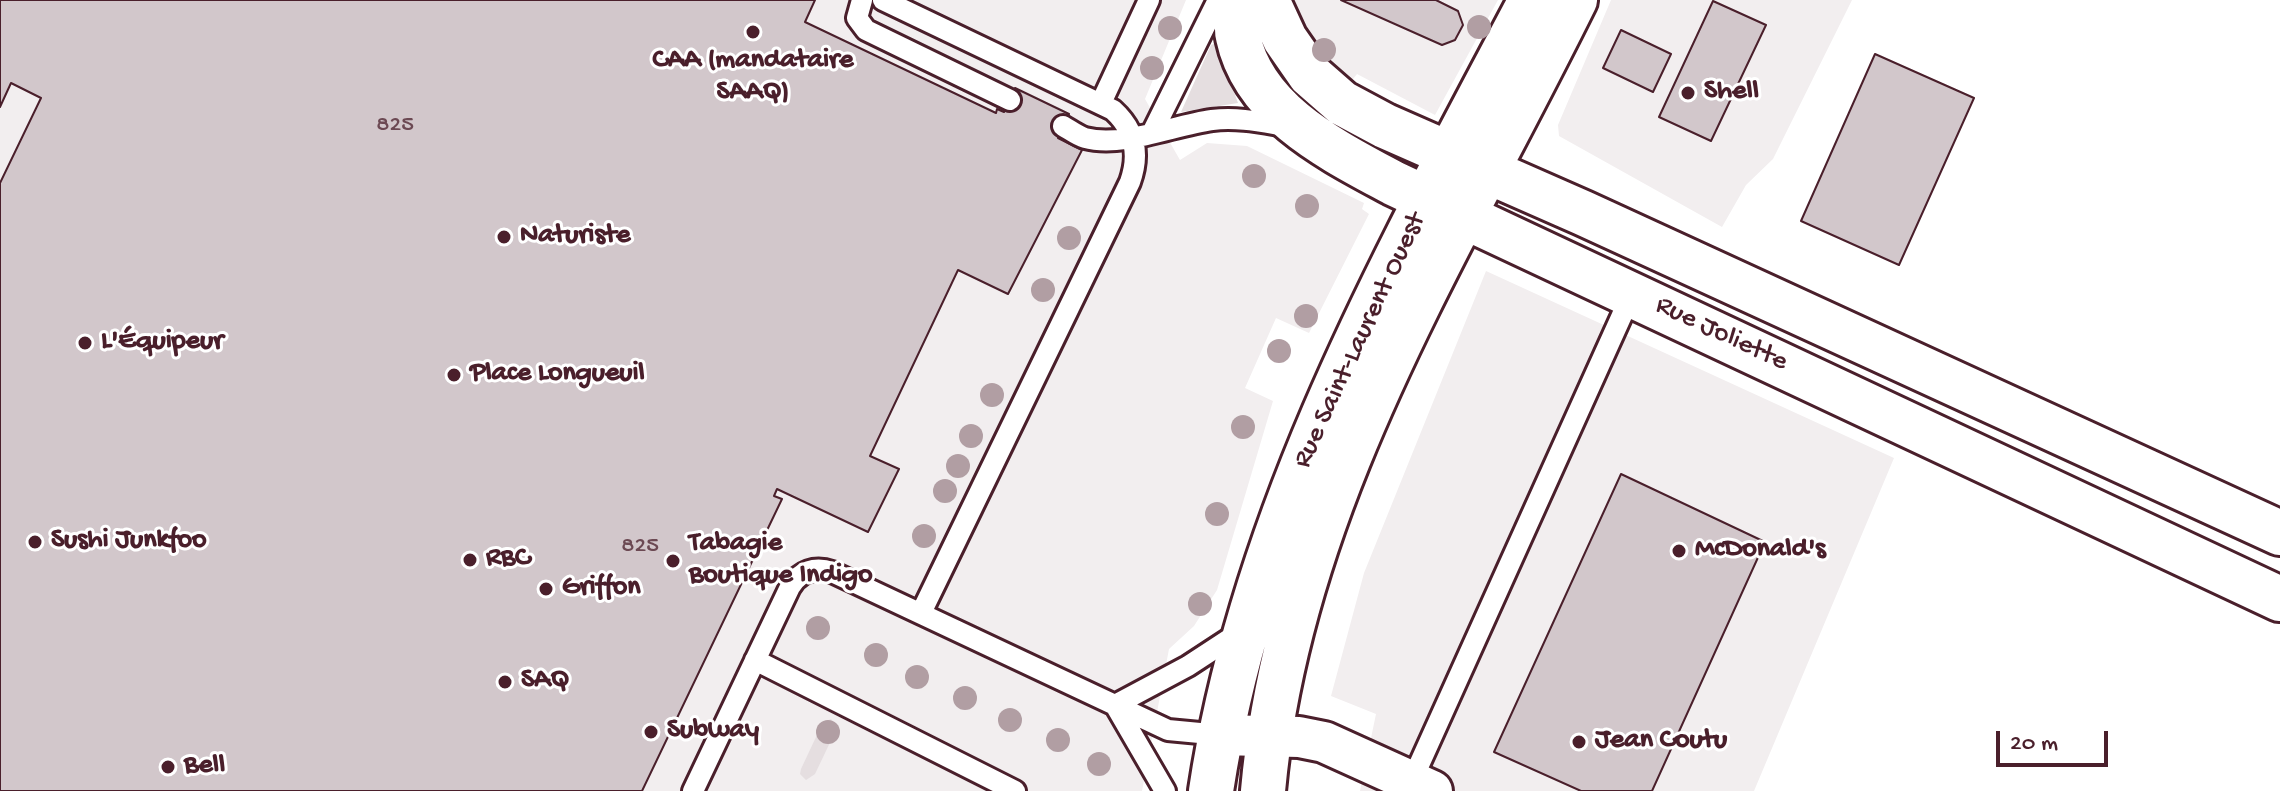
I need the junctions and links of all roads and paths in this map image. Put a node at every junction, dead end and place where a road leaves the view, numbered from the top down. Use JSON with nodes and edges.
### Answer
{"nodes":[{"id":1,"x":862,"y":0,"type":"edge"},
{"id":2,"x":883,"y":0,"type":"edge"},
{"id":3,"x":1218,"y":0,"type":"edge"},
{"id":4,"x":1240,"y":0,"type":"edge"},
{"id":5,"x":1267,"y":0,"type":"edge"},
{"id":6,"x":1531,"y":0,"type":"edge"},
{"id":7,"x":1575,"y":0,"type":"edge"},
{"id":8,"x":1145,"y":1,"type":"edge"},
{"id":9,"x":1010,"y":100,"type":"dead end"},
{"id":10,"x":1101,"y":103,"type":"junction"},
{"id":11,"x":1063,"y":126,"type":"dead end"},
{"id":12,"x":1302,"y":129,"type":"junction"},
{"id":13,"x":1144,"y":135,"type":"junction"},
{"id":14,"x":1470,"y":164,"type":"junction"},
{"id":15,"x":1447,"y":207,"type":"junction"},
{"id":16,"x":1632,"y":293,"type":"junction"},
{"id":17,"x":2280,"y":533,"type":"edge"},
{"id":18,"x":2280,"y":599,"type":"edge"},
{"id":19,"x":921,"y":613,"type":"junction"},
{"id":20,"x":1247,"y":627,"type":"junction"},
{"id":21,"x":755,"y":660,"type":"junction"},
{"id":22,"x":1115,"y":705,"type":"junction"},
{"id":23,"x":1221,"y":735,"type":"junction"},
{"id":24,"x":1268,"y":735,"type":"junction"},
{"id":25,"x":1417,"y":788,"type":"edge"},
{"id":26,"x":693,"y":791,"type":"edge"},
{"id":27,"x":1015,"y":791,"type":"edge"},
{"id":28,"x":1165,"y":791,"type":"edge"},
{"id":29,"x":1211,"y":791,"type":"edge"},
{"id":30,"x":1263,"y":791,"type":"edge"}],
"edges":[{"from":1,"to":9,"type":"lane"},
{"from":2,"to":10,"type":"lane"},
{"from":3,"to":13,"type":"lane"},
{"from":4,"to":12,"type":"street","name":"Rue Joliette"},
{"from":5,"to":14,"type":"street","name":"Rue Joliette"},
{"from":6,"to":14,"type":"street","name":"Rue Saint-Laurent Ouest"},
{"from":7,"to":14,"type":"street","name":"Rue Saint-Laurent Ouest"},
{"from":8,"to":10,"type":"lane"},
{"from":10,"to":13,"type":"lane"},
{"from":11,"to":13,"type":"lane"},
{"from":12,"to":13,"type":"lane"},
{"from":12,"to":15,"type":"street","name":"Rue Joliette"},
{"from":13,"to":19,"type":"lane"},
{"from":14,"to":15,"type":"street","name":"Rue Saint-Laurent Ouest"},
{"from":14,"to":17,"type":"street","name":"Rue Joliette"},
{"from":15,"to":16,"type":"street","name":"Rue Joliette"},
{"from":15,"to":20,"type":"street","name":"Rue Saint-Laurent Ouest"},
{"from":15,"to":24,"type":"street","name":"Rue Saint-Laurent Ouest"},
{"from":16,"to":18,"type":"street","name":"Rue Joliette"},
{"from":16,"to":25,"type":"lane"},
{"from":19,"to":21,"type":"lane"},
{"from":19,"to":22,"type":"lane"},
{"from":20,"to":22,"type":"lane"},
{"from":20,"to":23,"type":"street","name":"Rue Saint-Laurent Ouest"},
{"from":21,"to":26,"type":"lane"},
{"from":21,"to":27,"type":"lane"},
{"from":22,"to":23,"type":"lane"},
{"from":22,"to":28,"type":"lane"},
{"from":23,"to":24,"type":"street"},
{"from":23,"to":29,"type":"street","name":"Rue Saint-Laurent Ouest"},
{"from":24,"to":25,"type":"street"},
{"from":24,"to":30,"type":"street","name":"Rue Saint-Laurent Ouest"}]}
